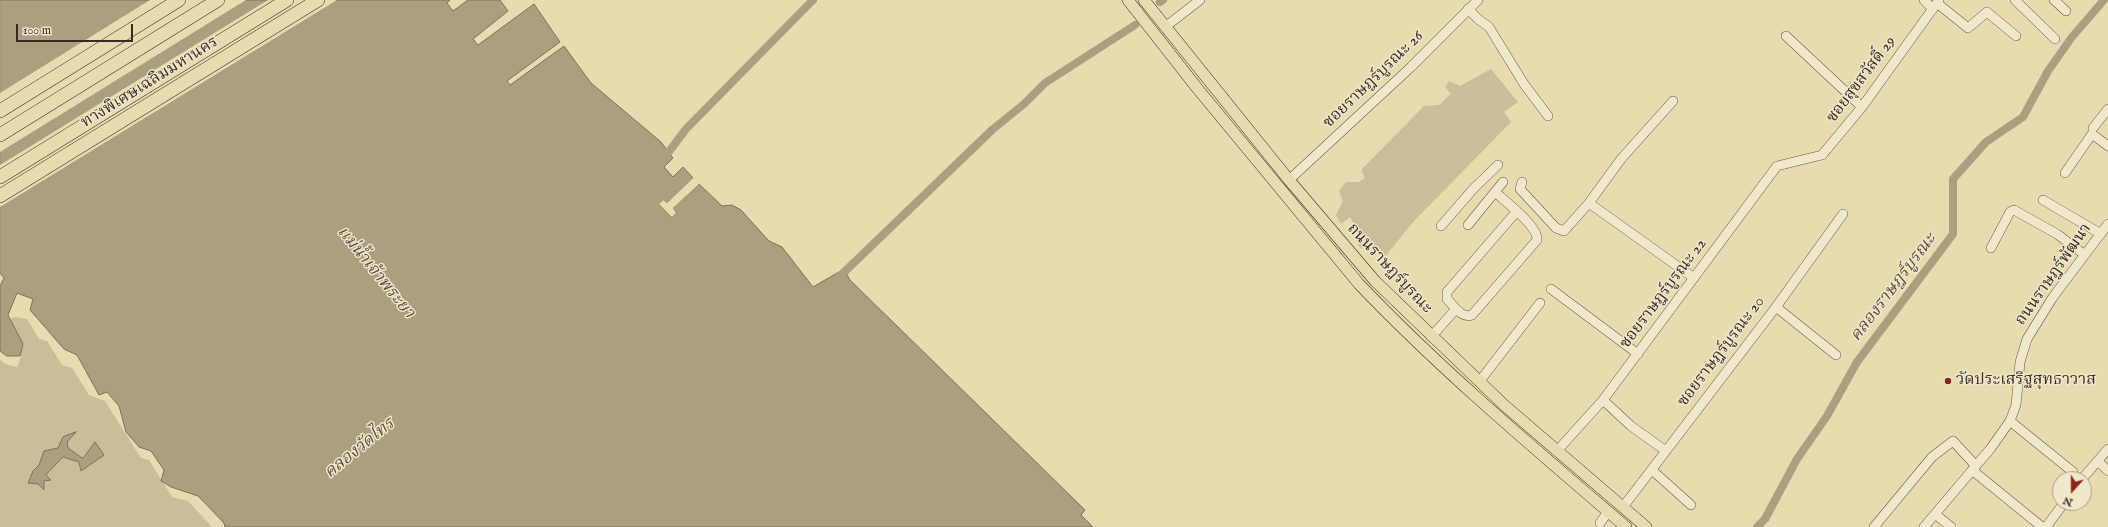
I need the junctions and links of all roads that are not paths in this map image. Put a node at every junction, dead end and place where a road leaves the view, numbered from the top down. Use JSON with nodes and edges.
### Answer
{"nodes":[{"id":1,"x":179,"y":0,"type":"edge"},
{"id":2,"x":218,"y":0,"type":"edge"},
{"id":3,"x":287,"y":0,"type":"edge"},
{"id":4,"x":318,"y":0,"type":"edge"},
{"id":5,"x":1128,"y":0,"type":"edge"},
{"id":6,"x":1144,"y":0,"type":"edge"},
{"id":7,"x":1200,"y":0,"type":"edge"},
{"id":8,"x":1478,"y":0,"type":"edge"},
{"id":9,"x":1924,"y":0,"type":"edge"},
{"id":10,"x":2015,"y":0,"type":"edge"},
{"id":11,"x":2054,"y":0,"type":"edge"},
{"id":12,"x":1936,"y":4,"type":"edge"},
{"id":13,"x":1468,"y":9,"type":"junction"},
{"id":14,"x":2066,"y":11,"type":"dead end"},
{"id":15,"x":1166,"y":27,"type":"junction"},
{"id":16,"x":1786,"y":36,"type":"dead end"},
{"id":17,"x":2016,"y":36,"type":"dead end"},
{"id":18,"x":2055,"y":39,"type":"dead end"},
{"id":19,"x":1673,"y":101,"type":"dead end"},
{"id":20,"x":1862,"y":106,"type":"junction"},
{"id":21,"x":2108,"y":109,"type":"edge"},
{"id":22,"x":0,"y":110,"type":"edge"},
{"id":23,"x":1548,"y":116,"type":"dead end"},
{"id":24,"x":2093,"y":128,"type":"dead end"},
{"id":25,"x":0,"y":135,"type":"edge"},
{"id":26,"x":2108,"y":146,"type":"edge"},
{"id":27,"x":1797,"y":162,"type":"joint"},
{"id":28,"x":1498,"y":165,"type":"dead end"},
{"id":29,"x":2065,"y":173,"type":"dead end"},
{"id":30,"x":0,"y":177,"type":"edge"},
{"id":31,"x":1289,"y":180,"type":"junction"},
{"id":32,"x":1503,"y":182,"type":"dead end"},
{"id":33,"x":1522,"y":182,"type":"dead end"},
{"id":34,"x":1495,"y":192,"type":"junction"},
{"id":35,"x":0,"y":196,"type":"edge"},
{"id":36,"x":2043,"y":200,"type":"dead end"},
{"id":37,"x":1589,"y":203,"type":"junction"},
{"id":38,"x":1517,"y":211,"type":"junction"},
{"id":39,"x":1843,"y":214,"type":"dead end"},
{"id":40,"x":2108,"y":224,"type":"edge"},
{"id":41,"x":1468,"y":225,"type":"dead end"},
{"id":42,"x":1441,"y":226,"type":"dead end"},
{"id":43,"x":2101,"y":234,"type":"junction"},
{"id":44,"x":1991,"y":248,"type":"dead end"},
{"id":45,"x":2086,"y":255,"type":"junction"},
{"id":46,"x":1694,"y":278,"type":"junction"},
{"id":47,"x":1551,"y":289,"type":"dead end"},
{"id":48,"x":1540,"y":303,"type":"dead end"},
{"id":49,"x":1776,"y":307,"type":"junction"},
{"id":50,"x":1456,"y":309,"type":"junction"},
{"id":51,"x":1431,"y":337,"type":"junction"},
{"id":52,"x":1638,"y":354,"type":"junction"},
{"id":53,"x":1836,"y":355,"type":"dead end"},
{"id":54,"x":1479,"y":382,"type":"junction"},
{"id":55,"x":1603,"y":400,"type":"junction"},
{"id":56,"x":2010,"y":421,"type":"junction"},
{"id":57,"x":2108,"y":449,"type":"edge"},
{"id":58,"x":1557,"y":451,"type":"junction"},
{"id":59,"x":1666,"y":451,"type":"junction"},
{"id":60,"x":2098,"y":461,"type":"junction"},
{"id":61,"x":1974,"y":468,"type":"junction"},
{"id":62,"x":1652,"y":470,"type":"junction"},
{"id":63,"x":2072,"y":471,"type":"edge"},
{"id":64,"x":2089,"y":471,"type":"edge"},
{"id":65,"x":2108,"y":471,"type":"edge"},
{"id":66,"x":1691,"y":505,"type":"dead end"},
{"id":67,"x":1623,"y":507,"type":"junction"},
{"id":68,"x":2058,"y":511,"type":"edge"},
{"id":69,"x":1608,"y":512,"type":"junction"},
{"id":70,"x":1935,"y":514,"type":"junction"},
{"id":71,"x":1600,"y":523,"type":"dead end"},
{"id":72,"x":1626,"y":527,"type":"edge"},
{"id":73,"x":1646,"y":527,"type":"edge"},
{"id":74,"x":1874,"y":527,"type":"edge"},
{"id":75,"x":1924,"y":527,"type":"edge"},
{"id":76,"x":1951,"y":527,"type":"edge"},
{"id":77,"x":2042,"y":527,"type":"edge"},
{"id":78,"x":2046,"y":527,"type":"edge"}],
"edges":[{"from":1,"to":22,"type":"highway"},
{"from":2,"to":25,"type":"highway"},
{"from":3,"to":30,"type":"highway","name":"ทางพิเศษเฉลิมมหานคร"},
{"from":4,"to":35,"type":"highway","name":"ทางพิเศษเฉลิมมหานคร"},
{"from":5,"to":69,"type":"main road","name":"ถนนราษฎร์บูรณะ"},
{"from":6,"to":15,"type":"main road","name":"ถนนราษฎร์บูรณะ"},
{"from":7,"to":15,"type":"street"},
{"from":8,"to":13,"type":"street","name":"ซอยราษฎร์บูรณะ 26"},
{"from":9,"to":12,"type":"street"},
{"from":10,"to":18,"type":"street"},
{"from":11,"to":14,"type":"street"},
{"from":12,"to":17,"type":"street"},
{"from":12,"to":20,"type":"street","name":"ซอยสุขสวัสดิ์ 29"},
{"from":13,"to":23,"type":"street"},
{"from":13,"to":31,"type":"street","name":"ซอยราษฎร์บูรณะ 26"},
{"from":15,"to":31,"type":"main road","name":"ถนนราษฎร์บูรณะ"},
{"from":16,"to":20,"type":"street"},
{"from":19,"to":37,"type":"street"},
{"from":20,"to":27,"type":"street","name":"ซอยสุขสวัสดิ์ 29"},
{"from":21,"to":24,"type":"street"},
{"from":26,"to":29,"type":"street"},
{"from":27,"to":46,"type":"street","name":"ซอยราษฎร์บูรณะ 22"},
{"from":28,"to":42,"type":"street"},
{"from":31,"to":51,"type":"main road","name":"ถนนราษฎร์บูรณะ"},
{"from":32,"to":34,"type":"street"},
{"from":33,"to":37,"type":"street"},
{"from":34,"to":38,"type":"street"},
{"from":34,"to":41,"type":"street"},
{"from":36,"to":43,"type":"street"},
{"from":37,"to":46,"type":"street"},
{"from":38,"to":50,"type":"street"},
{"from":38,"to":50,"type":"street"},
{"from":39,"to":49,"type":"street","name":"ซอยราษฎร์บูรณะ 20"},
{"from":40,"to":43,"type":"street","name":"ถนนราษฎร์พัฒนา"},
{"from":43,"to":45,"type":"street","name":"ถนนราษฎร์พัฒนา"},
{"from":44,"to":45,"type":"street"},
{"from":45,"to":56,"type":"street","name":"ถนนราษฎร์พัฒนา"},
{"from":46,"to":52,"type":"street","name":"ซอยราษฎร์บูรณะ 22"},
{"from":47,"to":52,"type":"street"},
{"from":48,"to":54,"type":"street"},
{"from":49,"to":53,"type":"street"},
{"from":49,"to":59,"type":"street","name":"ซอยราษฎร์บูรณะ 20"},
{"from":50,"to":51,"type":"street"},
{"from":51,"to":54,"type":"main road","name":"ถนนราษฎร์บูรณะ"},
{"from":52,"to":55,"type":"street","name":"ซอยราษฎร์บูรณะ 22"},
{"from":54,"to":58,"type":"main road","name":"ถนนราษฎร์บูรณะ"},
{"from":55,"to":58,"type":"street","name":"ซอยราษฎร์บูรณะ 22"},
{"from":55,"to":59,"type":"street"},
{"from":56,"to":61,"type":"street","name":"ถนนราษฎร์พัฒนา"},
{"from":56,"to":63,"type":"street"},
{"from":57,"to":60,"type":"street"},
{"from":58,"to":67,"type":"main road","name":"ถนนราษฎร์บูรณะ"},
{"from":59,"to":62,"type":"street","name":"ซอยราษฎร์บูรณะ 20"},
{"from":60,"to":64,"type":"street"},
{"from":60,"to":65,"type":"street"},
{"from":61,"to":70,"type":"street","name":"ถนนราษฎร์พัฒนา"},
{"from":61,"to":74,"type":"street"},
{"from":61,"to":77,"type":"street"},
{"from":62,"to":66,"type":"street"},
{"from":62,"to":67,"type":"street","name":"ซอยราษฎร์บูรณะ 20"},
{"from":67,"to":73,"type":"main road","name":"ถนนราษฎร์บูรณะ"},
{"from":68,"to":78,"type":"street"},
{"from":69,"to":71,"type":"street"},
{"from":69,"to":72,"type":"main road","name":"ถนนราษฎร์บูรณะ"},
{"from":70,"to":75,"type":"street","name":"ถนนราษฎร์พัฒนา"},
{"from":70,"to":76,"type":"street"}]}
